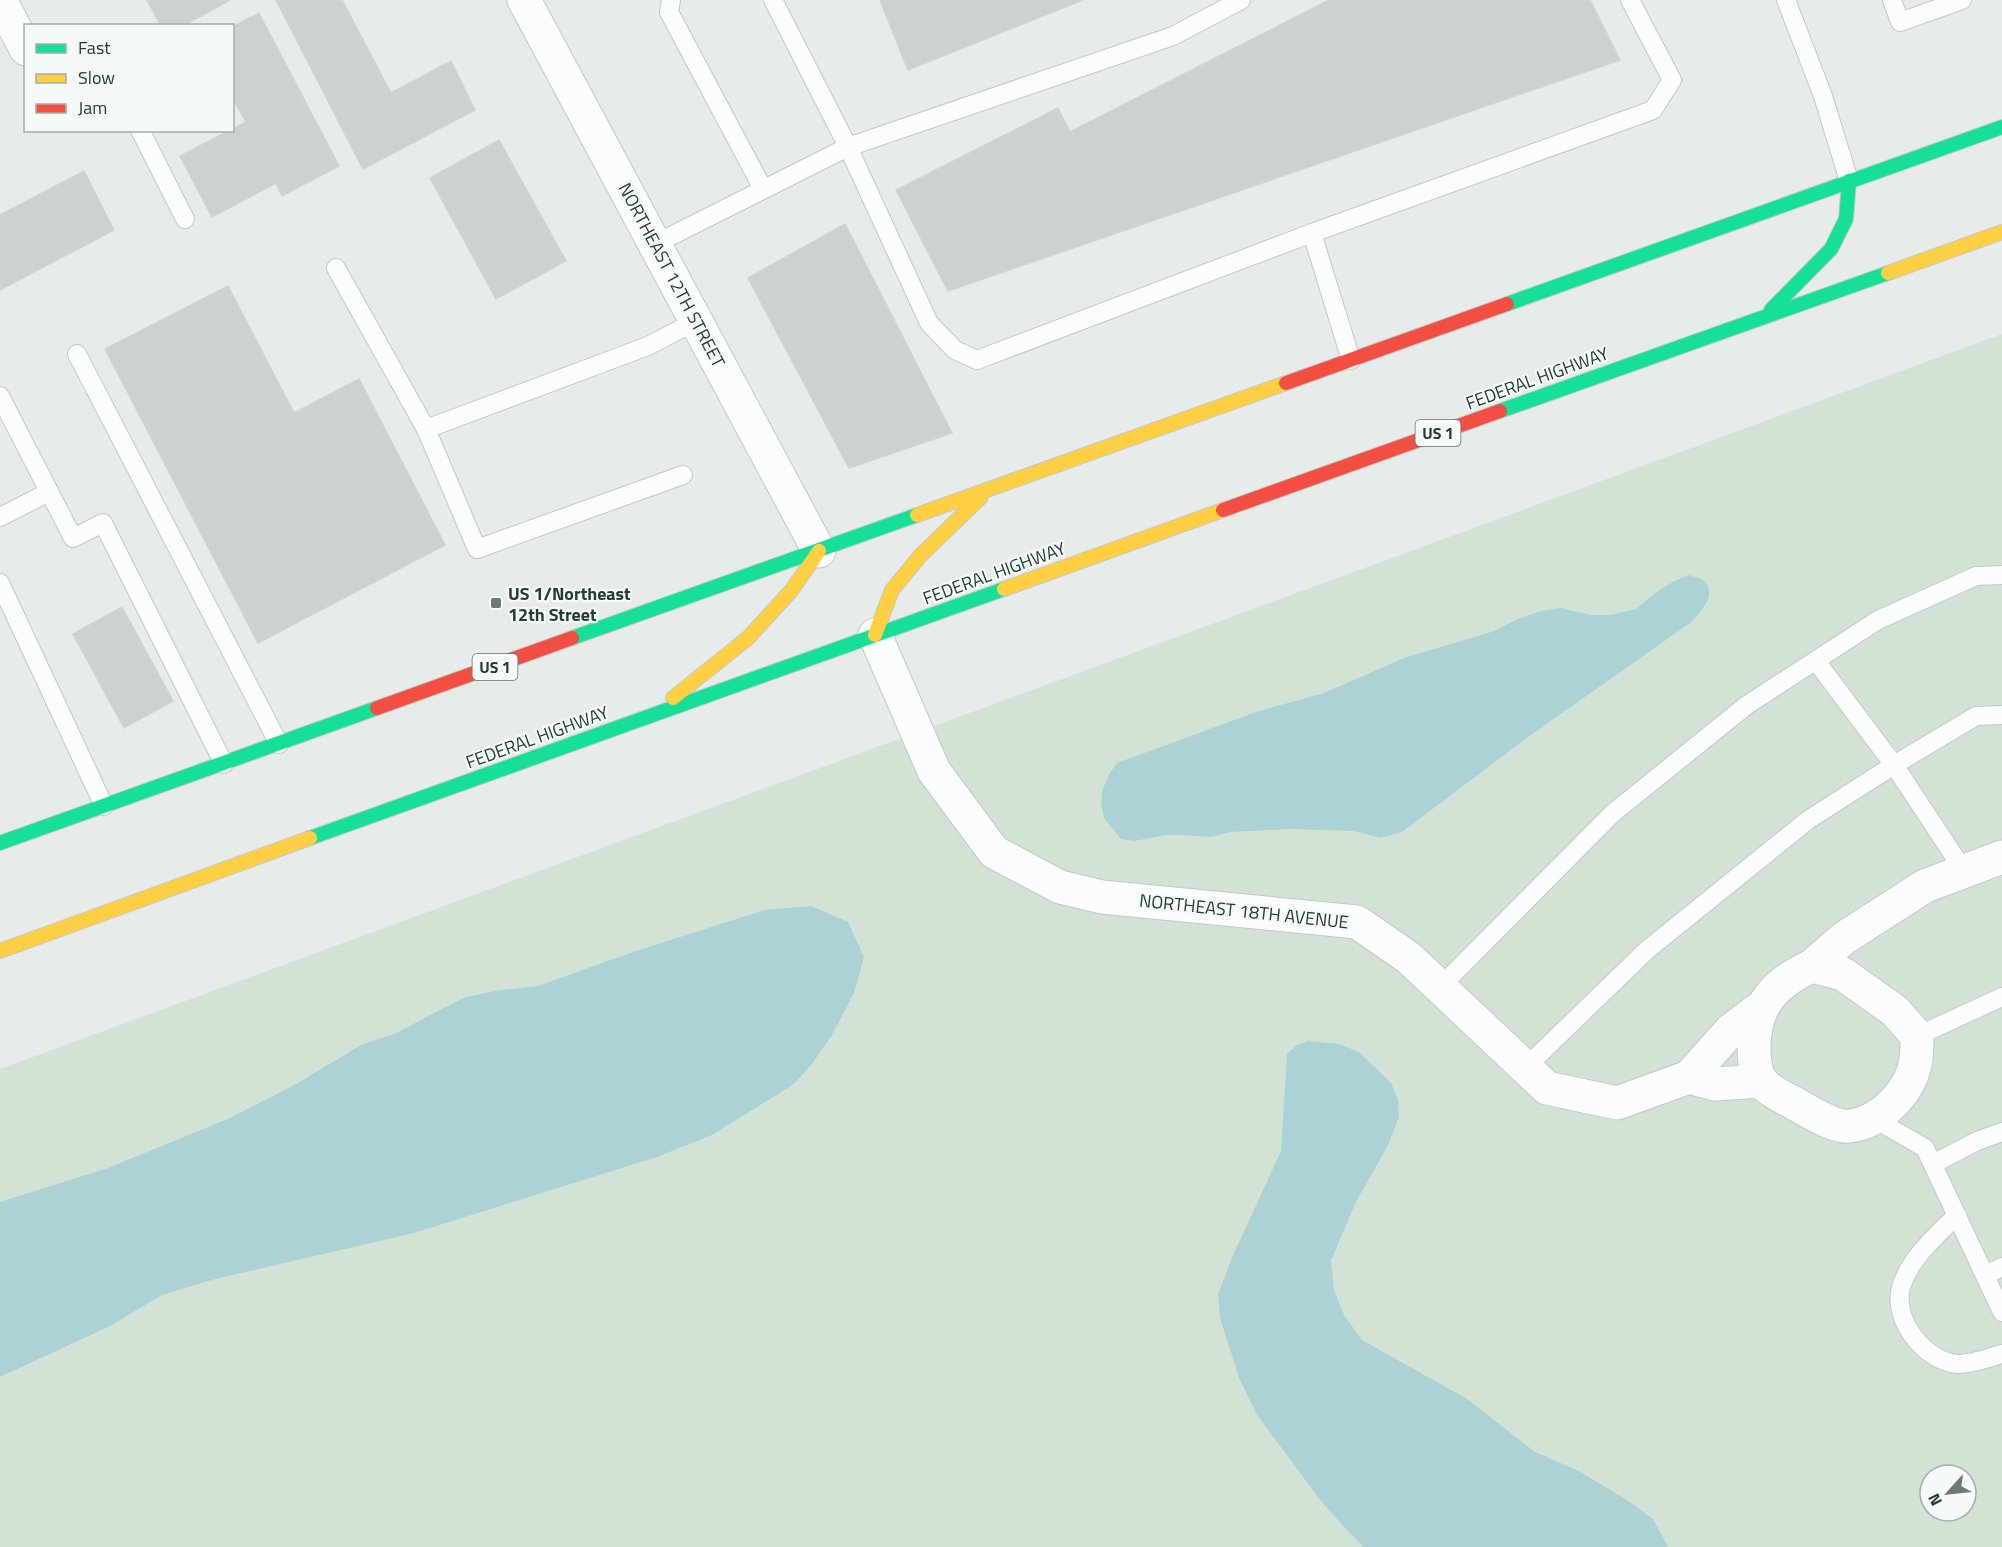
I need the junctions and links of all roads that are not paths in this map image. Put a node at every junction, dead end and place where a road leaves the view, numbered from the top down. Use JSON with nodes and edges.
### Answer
{"nodes":[{"id":1,"x":0,"y":0,"type":"edge"},
{"id":2,"x":524,"y":0,"type":"edge"},
{"id":3,"x":671,"y":0,"type":"edge"},
{"id":4,"x":773,"y":0,"type":"edge"},
{"id":5,"x":1240,"y":0,"type":"edge"},
{"id":6,"x":1630,"y":0,"type":"edge"},
{"id":7,"x":1786,"y":0,"type":"edge"},
{"id":8,"x":1892,"y":0,"type":"edge"},
{"id":9,"x":1962,"y":0,"type":"edge"},
{"id":10,"x":24,"y":45,"type":"edge"},
{"id":11,"x":2002,"y":127,"type":"edge"},
{"id":12,"x":141,"y":132,"type":"edge"},
{"id":13,"x":848,"y":147,"type":"junction"},
{"id":14,"x":1849,"y":181,"type":"junction"},
{"id":15,"x":763,"y":189,"type":"junction"},
{"id":16,"x":185,"y":219,"type":"dead end"},
{"id":17,"x":2002,"y":232,"type":"edge"},
{"id":18,"x":1312,"y":233,"type":"junction"},
{"id":19,"x":655,"y":244,"type":"junction"},
{"id":20,"x":336,"y":268,"type":"dead end"},
{"id":21,"x":1765,"y":315,"type":"junction"},
{"id":22,"x":696,"y":321,"type":"junction"},
{"id":23,"x":77,"y":354,"type":"dead end"},
{"id":24,"x":1351,"y":360,"type":"junction"},
{"id":25,"x":0,"y":396,"type":"edge"},
{"id":26,"x":426,"y":429,"type":"junction"},
{"id":27,"x":683,"y":475,"type":"dead end"},
{"id":28,"x":989,"y":490,"type":"junction"},
{"id":29,"x":50,"y":492,"type":"junction"},
{"id":30,"x":0,"y":517,"type":"edge"},
{"id":31,"x":819,"y":551,"type":"junction"},
{"id":32,"x":2002,"y":575,"type":"edge"},
{"id":33,"x":0,"y":583,"type":"edge"},
{"id":34,"x":875,"y":635,"type":"junction"},
{"id":35,"x":1816,"y":661,"type":"junction"},
{"id":36,"x":653,"y":714,"type":"junction"},
{"id":37,"x":2002,"y":715,"type":"edge"},
{"id":38,"x":279,"y":744,"type":"junction"},
{"id":39,"x":224,"y":764,"type":"junction"},
{"id":40,"x":1893,"y":765,"type":"junction"},
{"id":41,"x":104,"y":806,"type":"junction"},
{"id":42,"x":0,"y":843,"type":"edge"},
{"id":43,"x":2002,"y":856,"type":"edge"},
{"id":44,"x":1964,"y":871,"type":"junction"},
{"id":45,"x":0,"y":951,"type":"edge"},
{"id":46,"x":1812,"y":966,"type":"junction"},
{"id":47,"x":1440,"y":987,"type":"junction"},
{"id":48,"x":2002,"y":997,"type":"edge"},
{"id":49,"x":1763,"y":1006,"type":"junction"},
{"id":50,"x":1917,"y":1036,"type":"junction"},
{"id":51,"x":1526,"y":1067,"type":"junction"},
{"id":52,"x":1689,"y":1077,"type":"junction"},
{"id":53,"x":1761,"y":1081,"type":"junction"},
{"id":54,"x":1873,"y":1118,"type":"junction"},
{"id":55,"x":2002,"y":1132,"type":"edge"},
{"id":56,"x":1933,"y":1164,"type":"junction"},
{"id":57,"x":1957,"y":1215,"type":"junction"},
{"id":58,"x":2002,"y":1267,"type":"edge"},
{"id":59,"x":1985,"y":1275,"type":"junction"},
{"id":60,"x":2002,"y":1312,"type":"edge"},
{"id":61,"x":2002,"y":1354,"type":"edge"}],
"edges":[{"from":1,"to":10,"type":"street"},
{"from":2,"to":19,"type":"street","name":"NORTHEAST 12TH STREET"},
{"from":3,"to":15,"type":"lane"},
{"from":4,"to":13,"type":"lane"},
{"from":5,"to":13,"type":"lane"},
{"from":6,"to":18,"type":"lane"},
{"from":7,"to":14,"type":"lane"},
{"from":8,"to":9,"type":"lane"},
{"from":11,"to":14,"type":"main road","number":"US 1"},
{"from":12,"to":16,"type":"lane"},
{"from":13,"to":15,"type":"lane"},
{"from":13,"to":18,"type":"lane"},
{"from":14,"to":21,"type":"main road"},
{"from":14,"to":24,"type":"main road","number":"US 1"},
{"from":15,"to":19,"type":"lane"},
{"from":17,"to":21,"type":"main road","name":"FEDERAL HIGHWAY","number":"US 1"},
{"from":18,"to":24,"type":"lane"},
{"from":19,"to":22,"type":"street","name":"NORTHEAST 12TH STREET"},
{"from":20,"to":26,"type":"lane"},
{"from":21,"to":34,"type":"main road","name":"FEDERAL HIGHWAY","number":"US 1"},
{"from":22,"to":26,"type":"lane"},
{"from":22,"to":31,"type":"street","name":"NORTHEAST 12TH STREET"},
{"from":23,"to":38,"type":"lane"},
{"from":24,"to":28,"type":"main road","number":"US 1"},
{"from":25,"to":29,"type":"lane"},
{"from":26,"to":27,"type":"lane"},
{"from":28,"to":31,"type":"main road","number":"US 1"},
{"from":28,"to":34,"type":"main road"},
{"from":29,"to":30,"type":"lane"},
{"from":29,"to":39,"type":"lane"},
{"from":31,"to":36,"type":"main road"},
{"from":31,"to":38,"type":"main road","number":"US 1"},
{"from":32,"to":35,"type":"lane"},
{"from":33,"to":41,"type":"lane"},
{"from":34,"to":36,"type":"main road","name":"FEDERAL HIGHWAY","number":"US 1"},
{"from":34,"to":47,"type":"street","name":"NORTHEAST 18TH AVENUE"},
{"from":35,"to":40,"type":"lane"},
{"from":35,"to":47,"type":"lane"},
{"from":36,"to":45,"type":"main road","name":"FEDERAL HIGHWAY","number":"US 1"},
{"from":37,"to":40,"type":"lane"},
{"from":38,"to":39,"type":"main road","number":"US 1"},
{"from":39,"to":41,"type":"main road","number":"US 1"},
{"from":40,"to":44,"type":"lane"},
{"from":40,"to":51,"type":"lane"},
{"from":41,"to":42,"type":"main road","number":"US 1"},
{"from":43,"to":44,"type":"street"},
{"from":44,"to":46,"type":"street"},
{"from":46,"to":49,"type":"street"},
{"from":46,"to":50,"type":"street"},
{"from":47,"to":51,"type":"street","name":"NORTHEAST 18TH AVENUE"},
{"from":48,"to":50,"type":"lane"},
{"from":49,"to":52,"type":"street","name":"NORTHEAST 18TH AVENUE"},
{"from":49,"to":53,"type":"street"},
{"from":50,"to":54,"type":"street"},
{"from":51,"to":52,"type":"street","name":"NORTHEAST 18TH AVENUE"},
{"from":52,"to":53,"type":"street"},
{"from":53,"to":54,"type":"street"},
{"from":54,"to":56,"type":"lane"},
{"from":55,"to":56,"type":"lane"},
{"from":56,"to":57,"type":"lane"},
{"from":57,"to":59,"type":"lane"},
{"from":57,"to":61,"type":"lane"},
{"from":58,"to":59,"type":"lane"},
{"from":59,"to":60,"type":"lane"}]}
